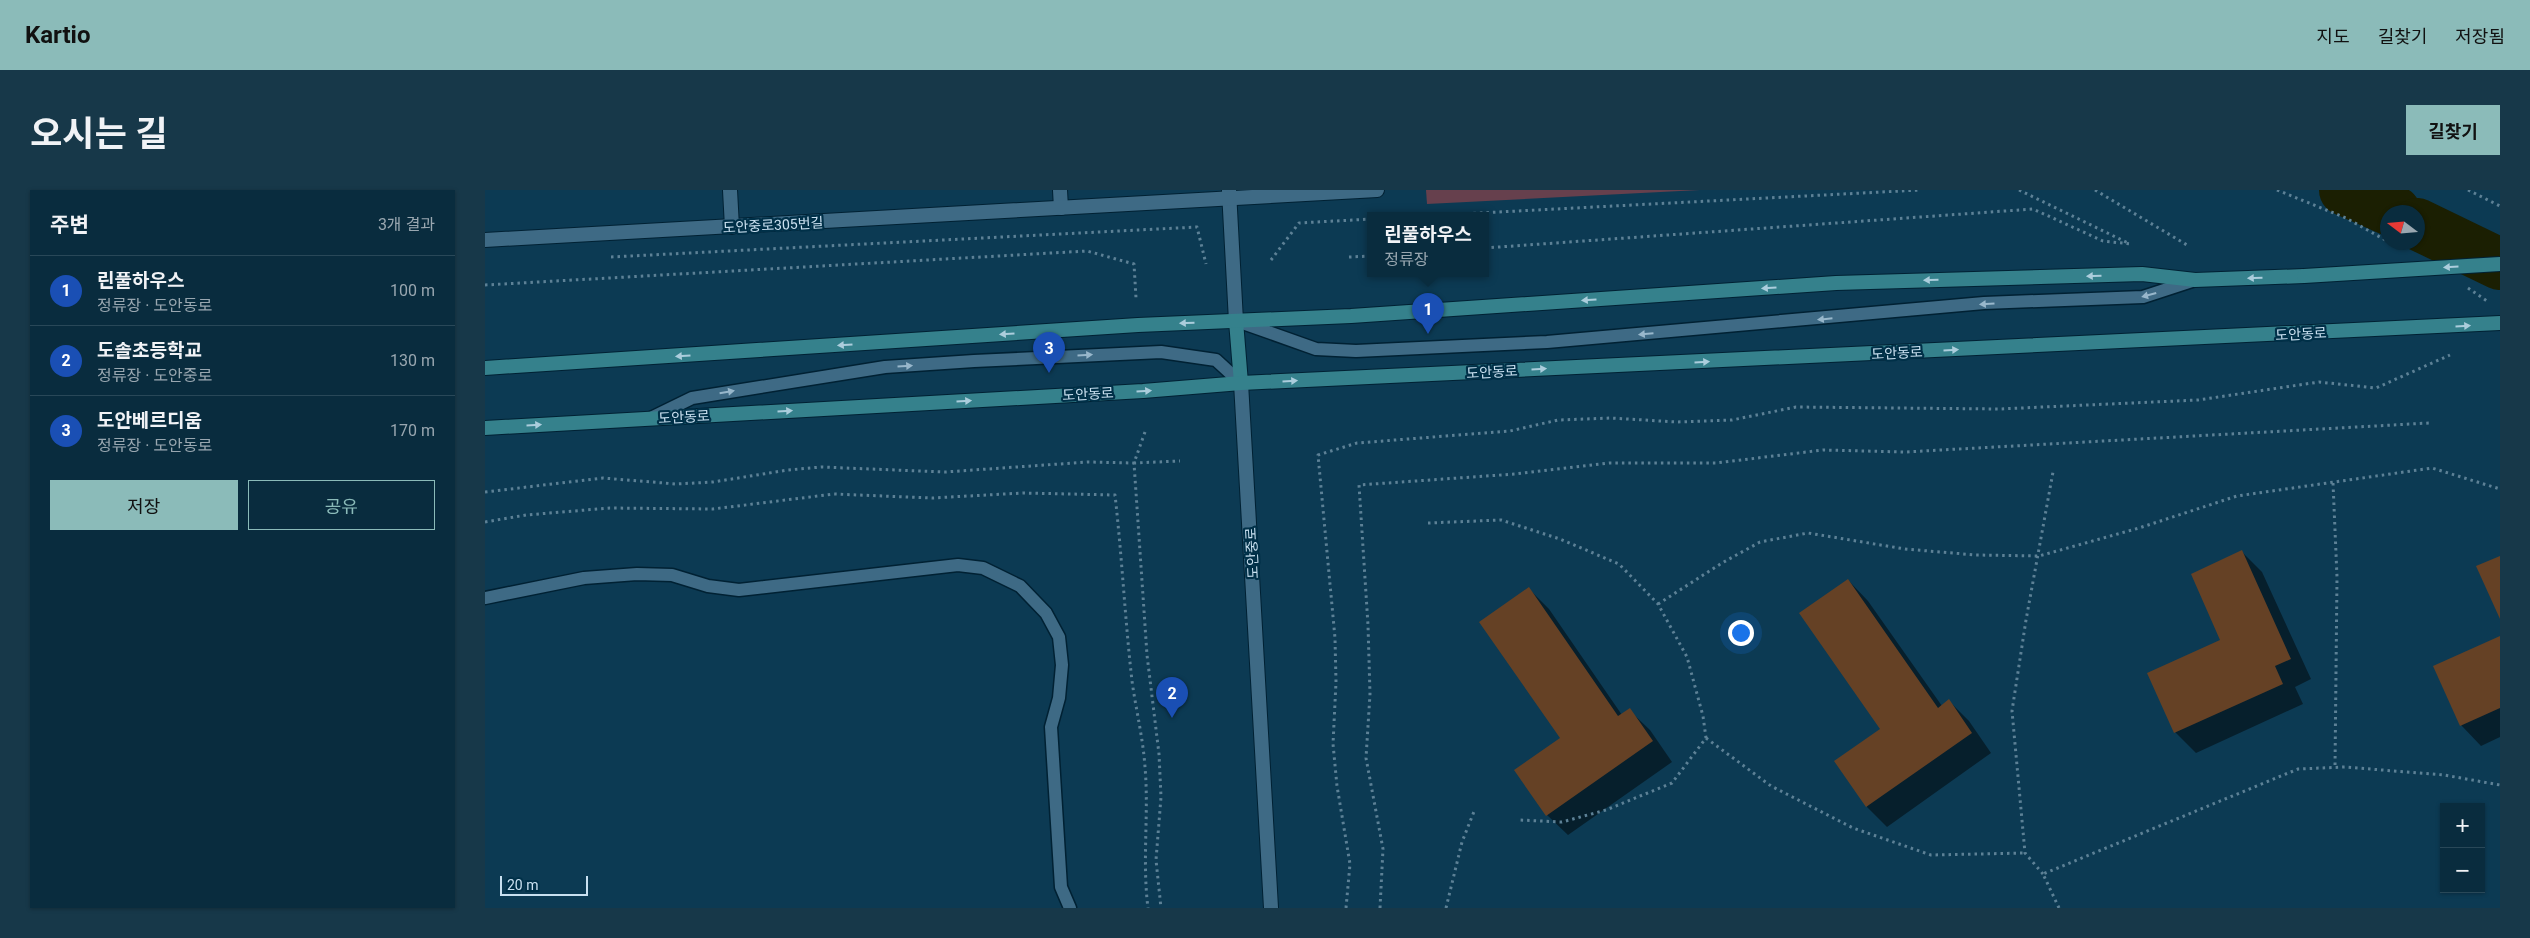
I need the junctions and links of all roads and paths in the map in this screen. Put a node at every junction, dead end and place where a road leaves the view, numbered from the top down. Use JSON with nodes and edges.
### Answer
{"nodes":[{"id":1,"x":730,"y":190,"type":"edge"},
{"id":2,"x":1060,"y":190,"type":"edge"},
{"id":3,"x":1377,"y":190,"type":"edge"},
{"id":4,"x":1920,"y":190,"type":"edge"},
{"id":5,"x":2019,"y":190,"type":"edge"},
{"id":6,"x":2095,"y":190,"type":"edge"},
{"id":7,"x":2277,"y":190,"type":"edge"},
{"id":8,"x":2468,"y":190,"type":"edge"},
{"id":9,"x":1230,"y":194,"type":"edge"},
{"id":10,"x":2500,"y":206,"type":"edge"},
{"id":11,"x":1061,"y":208,"type":"junction"},
{"id":12,"x":1489,"y":212,"type":"edge"},
{"id":13,"x":1367,"y":219,"type":"edge"},
{"id":14,"x":732,"y":227,"type":"junction"},
{"id":15,"x":2380,"y":237,"type":"edge"},
{"id":16,"x":485,"y":240,"type":"edge"},
{"id":17,"x":2187,"y":245,"type":"dead end"},
{"id":18,"x":1489,"y":248,"type":"edge"},
{"id":19,"x":1367,"y":256,"type":"edge"},
{"id":20,"x":1349,"y":257,"type":"dead end"},
{"id":21,"x":604,"y":258,"type":"dead end"},
{"id":22,"x":1271,"y":260,"type":"dead end"},
{"id":23,"x":1206,"y":264,"type":"dead end"},
{"id":24,"x":2500,"y":264,"type":"edge"},
{"id":25,"x":2195,"y":280,"type":"junction"},
{"id":26,"x":485,"y":285,"type":"edge"},
{"id":27,"x":1137,"y":298,"type":"dead end"},
{"id":28,"x":1236,"y":321,"type":"junction"},
{"id":29,"x":2500,"y":323,"type":"edge"},
{"id":30,"x":2450,"y":355,"type":"dead end"},
{"id":31,"x":485,"y":368,"type":"edge"},
{"id":32,"x":1241,"y":383,"type":"junction"},
{"id":33,"x":649,"y":419,"type":"junction"},
{"id":34,"x":2429,"y":423,"type":"dead end"},
{"id":35,"x":485,"y":428,"type":"edge"},
{"id":36,"x":1145,"y":432,"type":"dead end"},
{"id":37,"x":1180,"y":461,"type":"dead end"},
{"id":38,"x":2053,"y":472,"type":"dead end"},
{"id":39,"x":2333,"y":483,"type":"junction"},
{"id":40,"x":2500,"y":489,"type":"edge"},
{"id":41,"x":485,"y":522,"type":"edge"},
{"id":42,"x":1428,"y":523,"type":"dead end"},
{"id":43,"x":2039,"y":556,"type":"junction"},
{"id":44,"x":485,"y":598,"type":"edge"},
{"id":45,"x":1658,"y":604,"type":"junction"},
{"id":46,"x":1706,"y":738,"type":"junction"},
{"id":47,"x":2335,"y":767,"type":"junction"},
{"id":48,"x":2500,"y":785,"type":"edge"},
{"id":49,"x":1475,"y":809,"type":"dead end"},
{"id":50,"x":1520,"y":820,"type":"dead end"},
{"id":51,"x":2025,"y":854,"type":"junction"},
{"id":52,"x":2043,"y":874,"type":"junction"},
{"id":53,"x":1070,"y":908,"type":"edge"},
{"id":54,"x":1147,"y":908,"type":"edge"},
{"id":55,"x":1271,"y":908,"type":"edge"},
{"id":56,"x":1346,"y":908,"type":"edge"},
{"id":57,"x":1380,"y":908,"type":"edge"},
{"id":58,"x":1446,"y":908,"type":"edge"},
{"id":59,"x":2059,"y":908,"type":"edge"}],
"edges":[{"from":1,"to":14,"type":"street"},
{"from":2,"to":11,"type":"street"},
{"from":3,"to":9,"type":"street"},
{"from":4,"to":12,"type":"path"},
{"from":5,"to":18,"type":"path"},
{"from":6,"to":17,"type":"path"},
{"from":7,"to":15,"type":"path"},
{"from":8,"to":10,"type":"path"},
{"from":9,"to":11,"type":"street","name":"도안중로305번길"},
{"from":9,"to":28,"type":"street","name":"도안중로"},
{"from":11,"to":14,"type":"street","name":"도안중로305번길"},
{"from":13,"to":22,"type":"path"},
{"from":14,"to":16,"type":"street","name":"도안중로305번길"},
{"from":19,"to":20,"type":"path"},
{"from":21,"to":23,"type":"path"},
{"from":24,"to":25,"type":"main road","one_way":true,"bridge":true},
{"from":25,"to":28,"type":"main road","one_way":true},
{"from":25,"to":28,"type":"lane","one_way":true},
{"from":26,"to":27,"type":"path"},
{"from":28,"to":31,"type":"main road","one_way":true},
{"from":28,"to":32,"type":"main road","name":"도안중로"},
{"from":32,"to":29,"type":"main road","name":"도안동로","one_way":true},
{"from":30,"to":56,"type":"path"},
{"from":33,"to":32,"type":"main road","name":"도안동로","one_way":true},
{"from":33,"to":32,"type":"lane","one_way":true},
{"from":32,"to":55,"type":"street","name":"도안중로"},
{"from":35,"to":33,"type":"main road","name":"도안동로","one_way":true},
{"from":34,"to":57,"type":"path"},
{"from":36,"to":37,"type":"path"},
{"from":38,"to":43,"type":"path"},
{"from":39,"to":40,"type":"path"},
{"from":39,"to":43,"type":"path"},
{"from":39,"to":47,"type":"path"},
{"from":41,"to":54,"type":"path"},
{"from":42,"to":45,"type":"path"},
{"from":43,"to":45,"type":"path"},
{"from":43,"to":51,"type":"path"},
{"from":44,"to":53,"type":"lane"},
{"from":45,"to":46,"type":"path"},
{"from":46,"to":50,"type":"path"},
{"from":46,"to":51,"type":"path"},
{"from":47,"to":48,"type":"path"},
{"from":47,"to":52,"type":"path"},
{"from":49,"to":58,"type":"path"},
{"from":51,"to":52,"type":"path"},
{"from":52,"to":59,"type":"path"}]}
